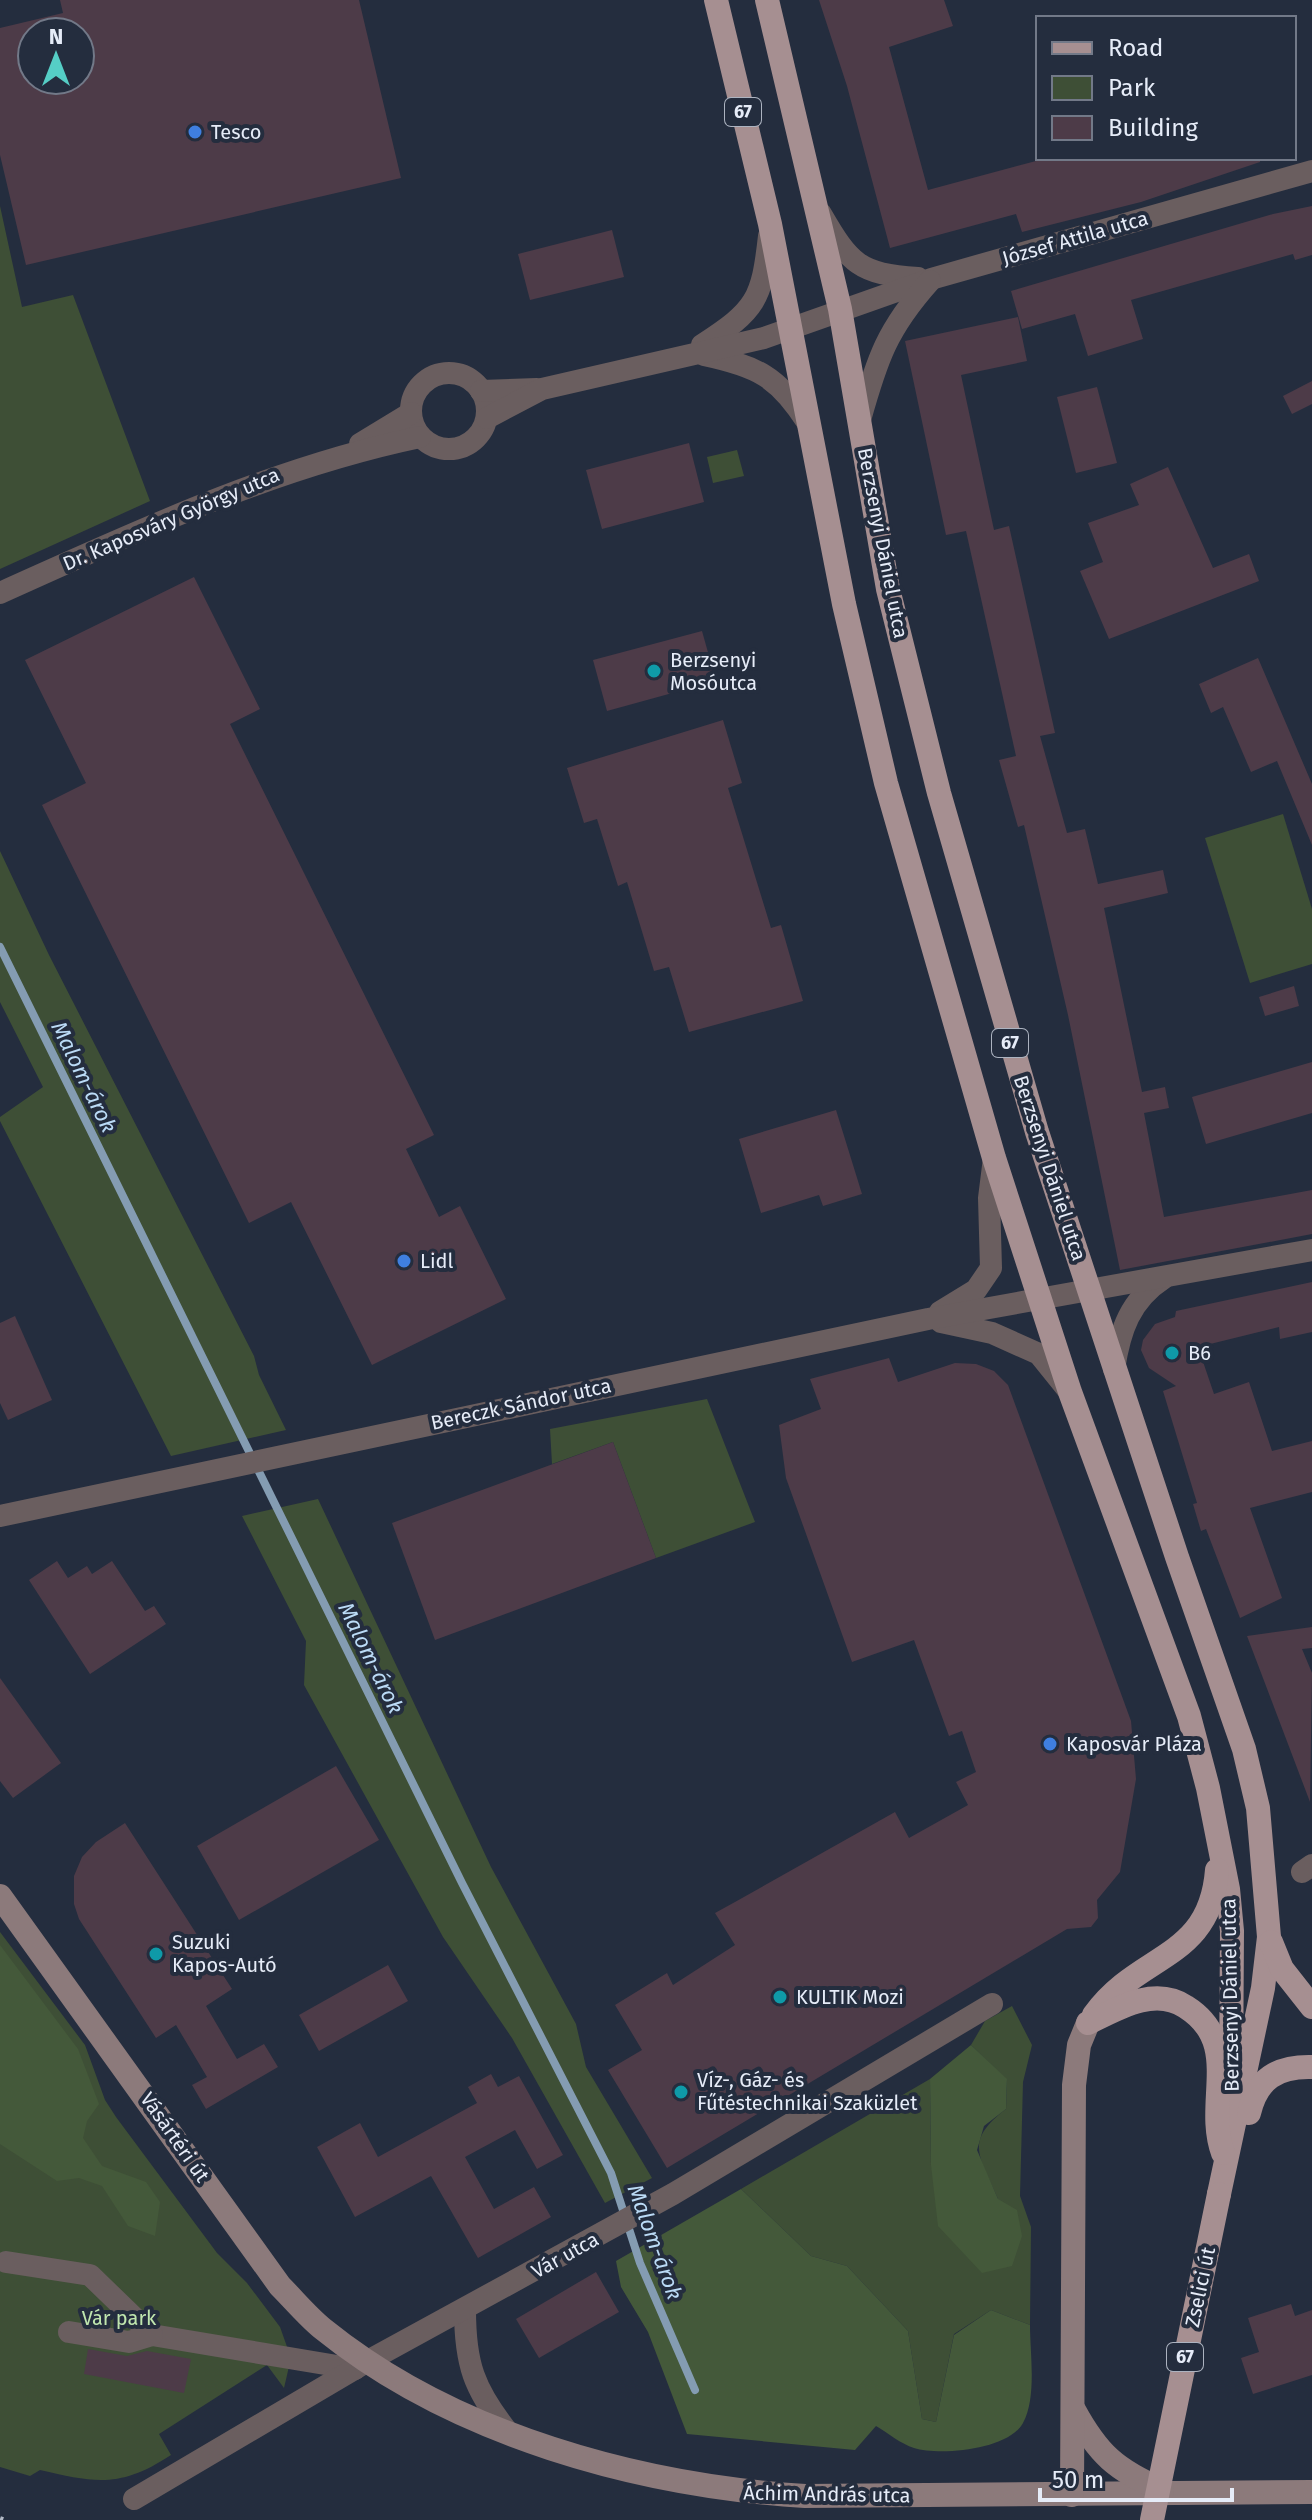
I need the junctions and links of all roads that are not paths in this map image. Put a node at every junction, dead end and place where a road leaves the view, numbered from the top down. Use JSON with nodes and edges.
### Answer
{"nodes":[{"id":1,"x":716,"y":0,"type":"edge"},
{"id":2,"x":767,"y":0,"type":"edge"},
{"id":3,"x":1312,"y":171,"type":"edge"},
{"id":4,"x":818,"y":210,"type":"junction"},
{"id":5,"x":770,"y":224,"type":"junction"},
{"id":6,"x":931,"y":279,"type":"junction"},
{"id":7,"x":840,"y":309,"type":"junction"},
{"id":8,"x":791,"y":327,"type":"junction"},
{"id":9,"x":691,"y":352,"type":"junction"},
{"id":10,"x":542,"y":389,"type":"junction"},
{"id":11,"x":481,"y":391,"type":"junction"},
{"id":12,"x":411,"y":413,"type":"junction"},
{"id":13,"x":487,"y":418,"type":"junction"},
{"id":14,"x":860,"y":420,"type":"junction"},
{"id":15,"x":812,"y":431,"type":"junction"},
{"id":16,"x":420,"y":437,"type":"junction"},
{"id":17,"x":345,"y":452,"type":"junction"},
{"id":18,"x":0,"y":593,"type":"edge"},
{"id":19,"x":994,"y":1158,"type":"junction"},
{"id":20,"x":1312,"y":1250,"type":"edge"},
{"id":21,"x":1165,"y":1277,"type":"junction"},
{"id":22,"x":1089,"y":1290,"type":"junction"},
{"id":23,"x":1042,"y":1299,"type":"junction"},
{"id":24,"x":928,"y":1319,"type":"junction"},
{"id":25,"x":1114,"y":1369,"type":"junction"},
{"id":26,"x":1070,"y":1392,"type":"junction"},
{"id":27,"x":0,"y":1516,"type":"edge"},
{"id":28,"x":1219,"y":1840,"type":"junction"},
{"id":29,"x":0,"y":1896,"type":"edge"},
{"id":30,"x":1269,"y":1937,"type":"junction"},
{"id":31,"x":992,"y":2004,"type":"dead end"},
{"id":32,"x":1312,"y":2007,"type":"edge"},
{"id":33,"x":1088,"y":2023,"type":"junction"},
{"id":34,"x":1312,"y":2067,"type":"edge"},
{"id":35,"x":1228,"y":2151,"type":"junction"},
{"id":36,"x":1219,"y":2194,"type":"joint"},
{"id":37,"x":6,"y":2262,"type":"dead end"},
{"id":38,"x":465,"y":2310,"type":"junction"},
{"id":39,"x":69,"y":2332,"type":"dead end"},
{"id":40,"x":152,"y":2335,"type":"junction"},
{"id":41,"x":362,"y":2365,"type":"junction"},
{"id":42,"x":1073,"y":2408,"type":"junction"},
{"id":43,"x":507,"y":2431,"type":"junction"},
{"id":44,"x":1312,"y":2492,"type":"edge"},
{"id":45,"x":1169,"y":2493,"type":"junction"},
{"id":46,"x":1072,"y":2495,"type":"junction"},
{"id":47,"x":134,"y":2499,"type":"dead end"},
{"id":48,"x":1152,"y":2520,"type":"edge"}],
"edges":[{"from":1,"to":5,"type":"main road","name":"Berzsenyi Dániel utca","number":"67"},
{"from":2,"to":4,"type":"main road","name":"Berzsenyi Dániel utca","number":"67"},
{"from":3,"to":6,"type":"street","name":"József Attila utca"},
{"from":4,"to":6,"type":"street"},
{"from":4,"to":7,"type":"main road","name":"Berzsenyi Dániel utca","number":"67"},
{"from":5,"to":8,"type":"main road","name":"Berzsenyi Dániel utca","number":"67"},
{"from":5,"to":9,"type":"street"},
{"from":6,"to":7,"type":"street","name":"József Attila utca"},
{"from":6,"to":14,"type":"street"},
{"from":7,"to":8,"type":"street","name":"József Attila utca"},
{"from":7,"to":14,"type":"main road","name":"Berzsenyi Dániel utca","number":"67"},
{"from":8,"to":9,"type":"street"},
{"from":8,"to":15,"type":"main road","name":"Berzsenyi Dániel utca","number":"67"},
{"from":9,"to":10,"type":"street"},
{"from":9,"to":15,"type":"street"},
{"from":10,"to":11,"type":"street"},
{"from":10,"to":13,"type":"street"},
{"from":11,"to":12,"type":"street"},
{"from":11,"to":13,"type":"street"},
{"from":12,"to":16,"type":"street"},
{"from":12,"to":17,"type":"street","name":"Dr. Kaposváry György utca"},
{"from":13,"to":16,"type":"street"},
{"from":14,"to":22,"type":"main road","name":"Berzsenyi Dániel utca","number":"67"},
{"from":15,"to":19,"type":"main road","name":"Berzsenyi Dániel utca","number":"67"},
{"from":16,"to":17,"type":"street","name":"Dr. Kaposváry György utca"},
{"from":17,"to":18,"type":"street","name":"Dr. Kaposváry György utca"},
{"from":19,"to":23,"type":"main road","name":"Berzsenyi Dániel utca","number":"67"},
{"from":19,"to":24,"type":"street"},
{"from":20,"to":21,"type":"street","name":"Bereczk Sándor utca"},
{"from":21,"to":22,"type":"street","name":"Bereczk Sándor utca"},
{"from":21,"to":25,"type":"street"},
{"from":22,"to":23,"type":"street","name":"Bereczk Sándor utca"},
{"from":22,"to":25,"type":"main road","name":"Berzsenyi Dániel utca","number":"67"},
{"from":23,"to":24,"type":"street","name":"Bereczk Sándor utca"},
{"from":23,"to":26,"type":"main road","name":"Berzsenyi Dániel utca","number":"67"},
{"from":24,"to":26,"type":"street"},
{"from":24,"to":27,"type":"street","name":"Bereczk Sándor utca"},
{"from":25,"to":30,"type":"main road","name":"Berzsenyi Dániel utca","number":"67"},
{"from":26,"to":28,"type":"main road","name":"Berzsenyi Dániel utca","number":"67"},
{"from":28,"to":33,"type":"main road"},
{"from":28,"to":35,"type":"main road","name":"Berzsenyi Dániel utca","number":"67"},
{"from":29,"to":41,"type":"street","name":"Vásártéri út"},
{"from":30,"to":32,"type":"main road"},
{"from":30,"to":35,"type":"main road","name":"Berzsenyi Dániel utca","number":"67"},
{"from":31,"to":38,"type":"street","name":"Vár utca"},
{"from":33,"to":35,"type":"main road"},
{"from":33,"to":42,"type":"street"},
{"from":34,"to":35,"type":"main road"},
{"from":35,"to":36,"type":"main road","name":"Berzsenyi Dániel utca","number":"67"},
{"from":36,"to":48,"type":"main road","name":"Zselici út","number":"67","bridge":true},
{"from":37,"to":40,"type":"street"},
{"from":38,"to":41,"type":"street","name":"Vár utca"},
{"from":38,"to":43,"type":"street"},
{"from":39,"to":40,"type":"street"},
{"from":40,"to":41,"type":"street"},
{"from":41,"to":43,"type":"street","name":"Áchim András utca"},
{"from":41,"to":47,"type":"street","name":"Vár utca"},
{"from":42,"to":45,"type":"street"},
{"from":42,"to":46,"type":"street"},
{"from":43,"to":46,"type":"street","name":"Áchim András utca"},
{"from":44,"to":45,"type":"street","name":"Áchim András utca"},
{"from":45,"to":46,"type":"street","name":"Áchim András utca"}]}
